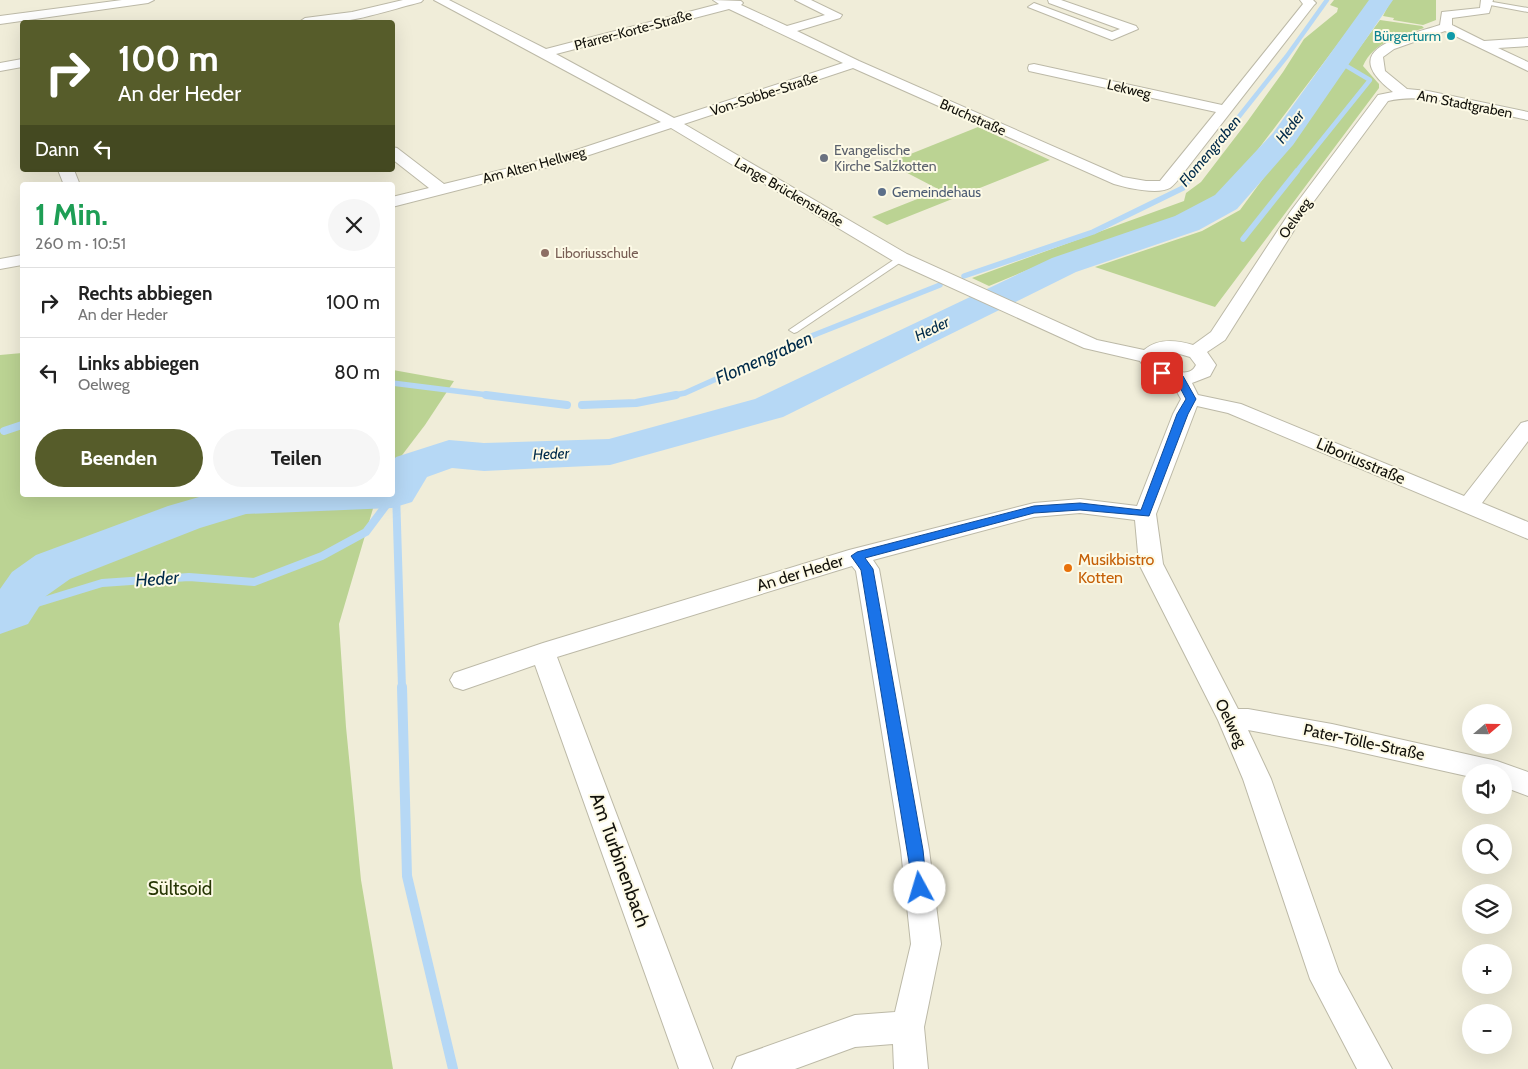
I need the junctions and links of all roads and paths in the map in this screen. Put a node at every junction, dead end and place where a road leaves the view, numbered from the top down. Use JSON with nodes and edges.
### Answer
{"nodes":[{"id":1,"x":36,"y":0,"type":"edge"},
{"id":2,"x":148,"y":0,"type":"edge"},
{"id":3,"x":417,"y":0,"type":"edge"},
{"id":4,"x":440,"y":0,"type":"edge"},
{"id":5,"x":750,"y":0,"type":"edge"},
{"id":6,"x":802,"y":0,"type":"edge"},
{"id":7,"x":1054,"y":0,"type":"edge"},
{"id":8,"x":1444,"y":0,"type":"edge"},
{"id":9,"x":1308,"y":1,"type":"edge"},
{"id":10,"x":1487,"y":1,"type":"edge"},
{"id":11,"x":724,"y":3,"type":"edge"},
{"id":12,"x":1528,"y":10,"type":"edge"},
{"id":13,"x":38,"y":19,"type":"edge"},
{"id":14,"x":0,"y":20,"type":"edge"},
{"id":15,"x":319,"y":20,"type":"edge"},
{"id":16,"x":1446,"y":21,"type":"junction"},
{"id":17,"x":786,"y":30,"type":"junction"},
{"id":18,"x":1528,"y":42,"type":"edge"},
{"id":19,"x":1480,"y":45,"type":"junction"},
{"id":20,"x":545,"y":53,"type":"junction"},
{"id":21,"x":20,"y":64,"type":"edge"},
{"id":22,"x":854,"y":64,"type":"junction"},
{"id":23,"x":0,"y":67,"type":"edge"},
{"id":24,"x":1034,"y":68,"type":"dead end"},
{"id":25,"x":1528,"y":68,"type":"edge"},
{"id":26,"x":1403,"y":93,"type":"junction"},
{"id":27,"x":1224,"y":110,"type":"junction"},
{"id":28,"x":1528,"y":116,"type":"edge"},
{"id":29,"x":674,"y":124,"type":"junction"},
{"id":30,"x":395,"y":153,"type":"edge"},
{"id":31,"x":427,"y":179,"type":"junction"},
{"id":32,"x":395,"y":188,"type":"edge"},
{"id":33,"x":440,"y":189,"type":"junction"},
{"id":34,"x":395,"y":201,"type":"edge"},
{"id":35,"x":901,"y":258,"type":"junction"},
{"id":36,"x":20,"y":260,"type":"edge"},
{"id":37,"x":0,"y":264,"type":"edge"},
{"id":38,"x":794,"y":330,"type":"dead end"},
{"id":39,"x":1194,"y":352,"type":"junction"},
{"id":40,"x":1149,"y":357,"type":"junction"},
{"id":41,"x":1179,"y":378,"type":"junction"},
{"id":42,"x":1191,"y":399,"type":"junction"},
{"id":43,"x":1528,"y":427,"type":"edge"},
{"id":44,"x":1468,"y":506,"type":"junction"},
{"id":45,"x":1145,"y":514,"type":"junction"},
{"id":46,"x":1528,"y":532,"type":"edge"},
{"id":47,"x":857,"y":556,"type":"junction"},
{"id":48,"x":543,"y":652,"type":"junction"},
{"id":49,"x":463,"y":680,"type":"dead end"},
{"id":50,"x":1231,"y":720,"type":"junction"},
{"id":51,"x":1462,"y":764,"type":"edge"},
{"id":52,"x":1512,"y":778,"type":"edge"},
{"id":53,"x":1528,"y":784,"type":"edge"},
{"id":54,"x":908,"y":1027,"type":"junction"},
{"id":55,"x":696,"y":1069,"type":"edge"},
{"id":56,"x":749,"y":1069,"type":"edge"},
{"id":57,"x":911,"y":1069,"type":"edge"},
{"id":58,"x":1375,"y":1069,"type":"edge"}],
"edges":[{"from":1,"to":13,"type":"street"},
{"from":2,"to":13,"type":"street"},
{"from":3,"to":15,"type":"street"},
{"from":4,"to":20,"type":"street","name":"Lange Brückenstraße"},
{"from":5,"to":11,"type":"street","name":"Pfarrer-Korte-Straße"},
{"from":6,"to":17,"type":"street"},
{"from":7,"to":7,"type":"street"},
{"from":8,"to":16,"type":"street"},
{"from":9,"to":27,"type":"street"},
{"from":10,"to":12,"type":"lane"},
{"from":10,"to":16,"type":"street"},
{"from":11,"to":17,"type":"street","name":"Bruchstraße"},
{"from":11,"to":20,"type":"street","name":"Pfarrer-Korte-Straße"},
{"from":13,"to":14,"type":"street"},
{"from":16,"to":19,"type":"street"},
{"from":16,"to":26,"type":"street"},
{"from":17,"to":22,"type":"street","name":"Bruchstraße"},
{"from":18,"to":19,"type":"street"},
{"from":19,"to":25,"type":"street"},
{"from":20,"to":29,"type":"street","name":"Lange Brückenstraße"},
{"from":21,"to":23,"type":"street"},
{"from":22,"to":27,"type":"street","name":"Bruchstraße"},
{"from":22,"to":29,"type":"street","name":"Von-Sobbe-Straße"},
{"from":24,"to":27,"type":"street","name":"Lekweg"},
{"from":26,"to":28,"type":"street","name":"Am Stadtgraben"},
{"from":26,"to":39,"type":"street","name":"Oelweg"},
{"from":29,"to":33,"type":"street","name":"Am Alten Hellweg"},
{"from":29,"to":35,"type":"street","name":"Lange Brückenstraße"},
{"from":30,"to":31,"type":"street"},
{"from":31,"to":32,"type":"street"},
{"from":31,"to":33,"type":"street"},
{"from":33,"to":34,"type":"street","name":"Am Alten Hellweg"},
{"from":35,"to":38,"type":"lane"},
{"from":35,"to":40,"type":"street","name":"Lange Brückenstraße"},
{"from":36,"to":37,"type":"street"},
{"from":39,"to":40,"type":"street"},
{"from":39,"to":41,"type":"street"},
{"from":40,"to":41,"type":"street"},
{"from":41,"to":42,"type":"street"},
{"from":42,"to":44,"type":"street","name":"Liboriusstraße"},
{"from":42,"to":45,"type":"street","name":"Oelweg"},
{"from":43,"to":44,"type":"street"},
{"from":44,"to":46,"type":"street","name":"Liboriusstraße"},
{"from":45,"to":47,"type":"street","name":"An der Heder"},
{"from":45,"to":50,"type":"street","name":"Oelweg"},
{"from":47,"to":48,"type":"street","name":"An der Heder"},
{"from":47,"to":54,"type":"street"},
{"from":48,"to":49,"type":"street","name":"An der Heder"},
{"from":48,"to":55,"type":"street","name":"Am Turbinenbach"},
{"from":50,"to":51,"type":"street","name":"Pater-Tölle-Straße"},
{"from":50,"to":58,"type":"street","name":"Oelweg"},
{"from":52,"to":53,"type":"street"},
{"from":54,"to":56,"type":"street"},
{"from":54,"to":57,"type":"street"}]}
